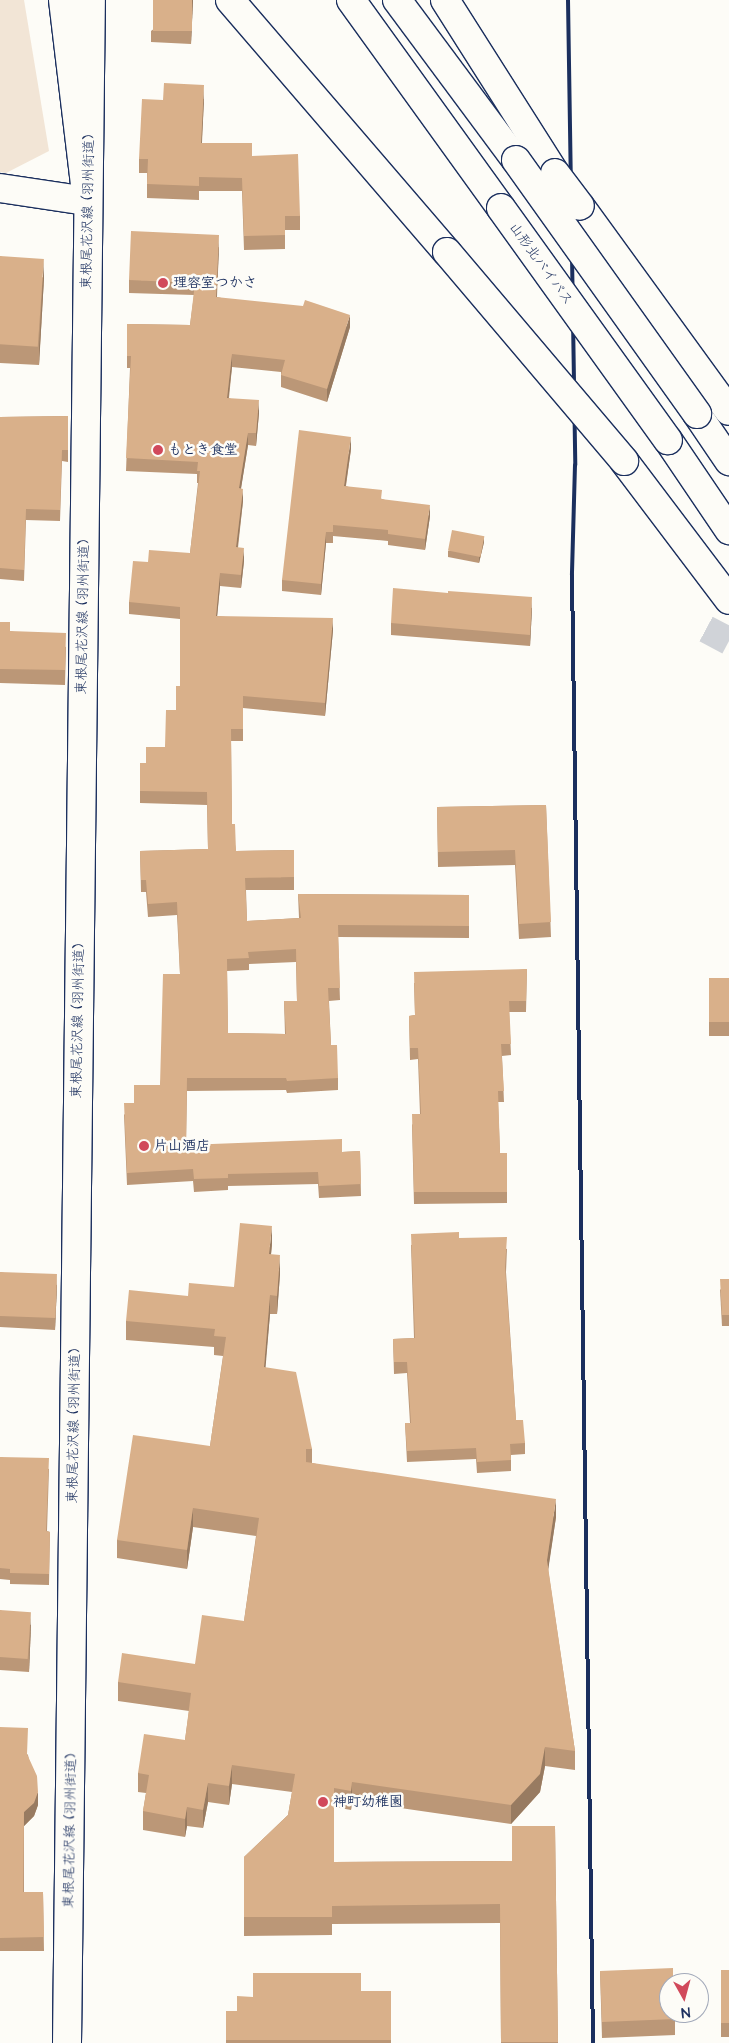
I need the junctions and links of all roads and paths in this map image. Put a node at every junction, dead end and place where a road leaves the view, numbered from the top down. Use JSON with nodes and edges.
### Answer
{"nodes":[{"id":1,"x":63,"y":0,"type":"edge"},
{"id":2,"x":91,"y":0,"type":"edge"},
{"id":3,"x":230,"y":0,"type":"edge"},
{"id":4,"x":351,"y":0,"type":"edge"},
{"id":5,"x":397,"y":0,"type":"edge"},
{"id":6,"x":446,"y":0,"type":"edge"},
{"id":7,"x":0,"y":188,"type":"edge"},
{"id":8,"x":87,"y":201,"type":"junction"},
{"id":9,"x":729,"y":412,"type":"edge"},
{"id":10,"x":729,"y":460,"type":"edge"},
{"id":11,"x":729,"y":530,"type":"edge"},
{"id":12,"x":729,"y":600,"type":"edge"},
{"id":13,"x":68,"y":2043,"type":"edge"}],
"edges":[{"from":1,"to":8,"type":"main road"},
{"from":2,"to":8,"type":"main road","name":"東根尾花沢線 (羽州街道)"},
{"from":3,"to":12,"type":"main road","bridge":true},
{"from":4,"to":11,"type":"main road","name":"山形北バイパス","bridge":true},
{"from":5,"to":10,"type":"main road","bridge":true},
{"from":6,"to":9,"type":"main road","bridge":true},
{"from":7,"to":8,"type":"main road"},
{"from":8,"to":13,"type":"main road","name":"東根尾花沢線 (羽州街道)"}]}
